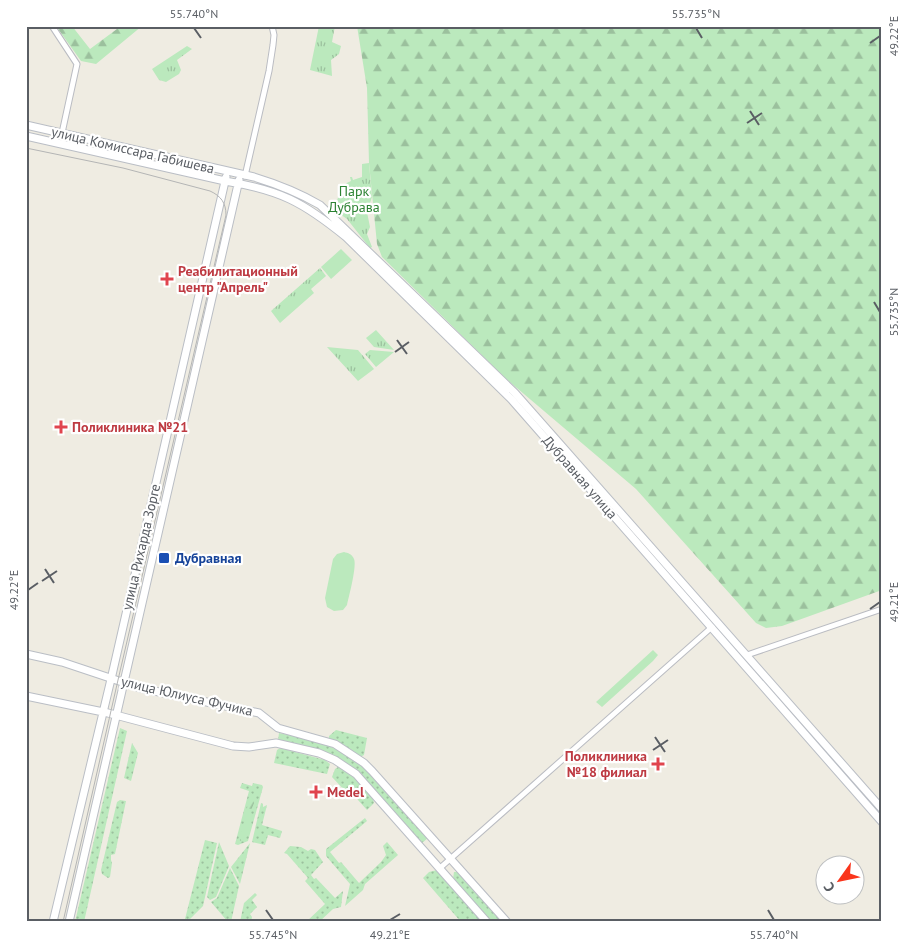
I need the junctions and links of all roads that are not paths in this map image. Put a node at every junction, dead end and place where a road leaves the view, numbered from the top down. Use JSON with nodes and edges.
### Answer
{"nodes":[{"id":1,"x":52,"y":26,"type":"edge"},
{"id":2,"x":272,"y":26,"type":"edge"},
{"id":3,"x":26,"y":125,"type":"edge"},
{"id":4,"x":62,"y":133,"type":"junction"},
{"id":5,"x":26,"y":136,"type":"edge"},
{"id":6,"x":227,"y":172,"type":"junction"},
{"id":7,"x":243,"y":175,"type":"junction"},
{"id":8,"x":225,"y":181,"type":"junction"},
{"id":9,"x":238,"y":184,"type":"junction"},
{"id":10,"x":882,"y":609,"type":"edge"},
{"id":11,"x":714,"y":624,"type":"junction"},
{"id":12,"x":26,"y":654,"type":"edge"},
{"id":13,"x":747,"y":655,"type":"junction"},
{"id":14,"x":111,"y":677,"type":"junction"},
{"id":15,"x":123,"y":682,"type":"junction"},
{"id":16,"x":776,"y":695,"type":"junction"},
{"id":17,"x":26,"y":696,"type":"edge"},
{"id":18,"x":103,"y":712,"type":"junction"},
{"id":19,"x":116,"y":715,"type":"junction"},
{"id":20,"x":882,"y":809,"type":"edge"},
{"id":21,"x":882,"y":822,"type":"edge"},
{"id":22,"x":451,"y":858,"type":"junction"},
{"id":23,"x":440,"y":868,"type":"junction"},
{"id":24,"x":53,"y":922,"type":"edge"},
{"id":25,"x":69,"y":922,"type":"edge"},
{"id":26,"x":488,"y":922,"type":"edge"},
{"id":27,"x":507,"y":922,"type":"edge"}],
"edges":[{"from":1,"to":4,"type":"street"},
{"from":2,"to":7,"type":"street"},
{"from":3,"to":4,"type":"street","name":"улица Комиссара Габишева"},
{"from":4,"to":6,"type":"street","name":"улица Комиссара Габишева"},
{"from":5,"to":8,"type":"street","name":"улица Комиссара Габишева"},
{"from":6,"to":7,"type":"street","name":"улица Комиссара Габишева"},
{"from":6,"to":8,"type":"street","name":"улица Рихарда Зорге"},
{"from":7,"to":9,"type":"street","name":"улица Рихарда Зорге"},
{"from":7,"to":11,"type":"street","name":"Дубравная улица"},
{"from":8,"to":9,"type":"street","name":"улица Комиссара Габишева"},
{"from":8,"to":14,"type":"street","name":"улица Рихарда Зорге"},
{"from":9,"to":11,"type":"street","name":"Дубравная улица"},
{"from":9,"to":15,"type":"street","name":"улица Рихарда Зорге"},
{"from":10,"to":13,"type":"street"},
{"from":11,"to":13,"type":"street","name":"Дубравная улица"},
{"from":11,"to":16,"type":"street","name":"Дубравная улица"},
{"from":11,"to":22,"type":"street"},
{"from":12,"to":14,"type":"street","name":"улица Юлиуса Фучика"},
{"from":13,"to":16,"type":"street","name":"Дубравная улица"},
{"from":14,"to":15,"type":"street","name":"улица Юлиуса Фучика"},
{"from":14,"to":18,"type":"street","name":"улица Рихарда Зорге"},
{"from":15,"to":19,"type":"street","name":"улица Рихарда Зорге"},
{"from":15,"to":22,"type":"street","name":"улица Юлиуса Фучика"},
{"from":16,"to":20,"type":"street","name":"Дубравная улица"},
{"from":16,"to":21,"type":"street","name":"Дубравная улица"},
{"from":17,"to":18,"type":"street"},
{"from":18,"to":19,"type":"street"},
{"from":18,"to":24,"type":"street","name":"улица Рихарда Зорге"},
{"from":19,"to":23,"type":"street"},
{"from":19,"to":25,"type":"street","name":"улица Рихарда Зорге"},
{"from":22,"to":23,"type":"street"},
{"from":22,"to":27,"type":"street","name":"улица Юлиуса Фучика"},
{"from":23,"to":26,"type":"street"}]}
